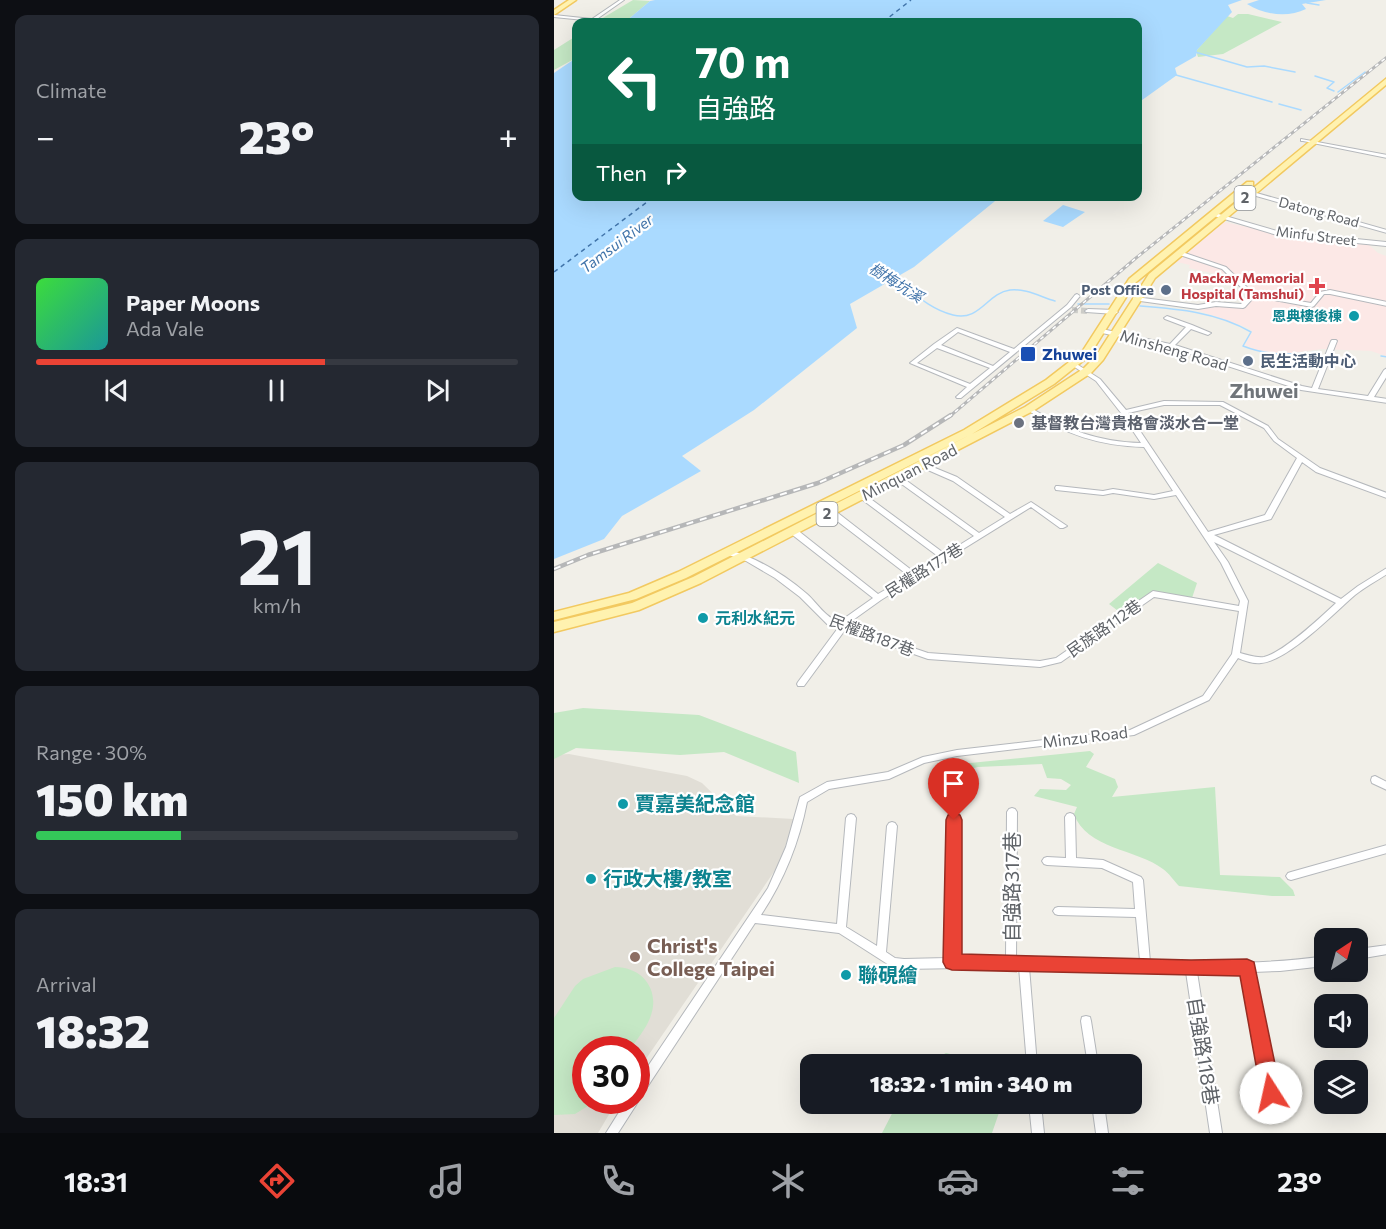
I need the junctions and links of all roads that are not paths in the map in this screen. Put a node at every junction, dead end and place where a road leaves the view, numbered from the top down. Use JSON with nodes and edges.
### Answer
{"nodes":[{"id":1,"x":567,"y":0,"type":"edge"},
{"id":2,"x":573,"y":0,"type":"edge"},
{"id":3,"x":622,"y":0,"type":"edge"},
{"id":4,"x":554,"y":12,"type":"edge"},
{"id":5,"x":583,"y":18,"type":"edge"},
{"id":6,"x":596,"y":18,"type":"edge"},
{"id":7,"x":1386,"y":70,"type":"edge"},
{"id":8,"x":1386,"y":80,"type":"edge"},
{"id":9,"x":1302,"y":140,"type":"junction"},
{"id":10,"x":1312,"y":143,"type":"junction"},
{"id":11,"x":1386,"y":157,"type":"edge"},
{"id":12,"x":1251,"y":193,"type":"junction"},
{"id":13,"x":1213,"y":214,"type":"junction"},
{"id":14,"x":1223,"y":217,"type":"junction"},
{"id":15,"x":1386,"y":232,"type":"edge"},
{"id":16,"x":1386,"y":244,"type":"edge"},
{"id":17,"x":1179,"y":253,"type":"junction"},
{"id":18,"x":1077,"y":296,"type":"dead end"},
{"id":19,"x":1252,"y":296,"type":"junction"},
{"id":20,"x":1133,"y":304,"type":"junction"},
{"id":21,"x":1386,"y":304,"type":"edge"},
{"id":22,"x":1117,"y":307,"type":"junction"},
{"id":23,"x":1088,"y":311,"type":"tunnel mouth"},
{"id":24,"x":1167,"y":318,"type":"dead end"},
{"id":25,"x":1190,"y":326,"type":"junction"},
{"id":26,"x":1102,"y":331,"type":"junction"},
{"id":27,"x":1117,"y":333,"type":"junction"},
{"id":28,"x":1208,"y":333,"type":"dead end"},
{"id":29,"x":1334,"y":341,"type":"dead end"},
{"id":30,"x":936,"y":345,"type":"junction"},
{"id":31,"x":1171,"y":346,"type":"junction"},
{"id":32,"x":1014,"y":351,"type":"junction"},
{"id":33,"x":1075,"y":365,"type":"junction"},
{"id":34,"x":994,"y":368,"type":"junction"},
{"id":35,"x":1386,"y":370,"type":"edge"},
{"id":36,"x":1087,"y":371,"type":"junction"},
{"id":37,"x":971,"y":387,"type":"junction"},
{"id":38,"x":1314,"y":390,"type":"junction"},
{"id":39,"x":959,"y":397,"type":"dead end"},
{"id":40,"x":1370,"y":398,"type":"junction"},
{"id":41,"x":1386,"y":401,"type":"edge"},
{"id":42,"x":1029,"y":409,"type":"junction"},
{"id":43,"x":1124,"y":412,"type":"junction"},
{"id":44,"x":1146,"y":445,"type":"junction"},
{"id":45,"x":1300,"y":459,"type":"junction"},
{"id":46,"x":923,"y":465,"type":"junction"},
{"id":47,"x":898,"y":478,"type":"junction"},
{"id":48,"x":1058,"y":488,"type":"dead end"},
{"id":49,"x":1178,"y":492,"type":"junction"},
{"id":50,"x":1384,"y":495,"type":"edge"},
{"id":51,"x":862,"y":496,"type":"junction"},
{"id":52,"x":831,"y":512,"type":"junction"},
{"id":53,"x":1010,"y":517,"type":"junction"},
{"id":54,"x":1063,"y":526,"type":"dead end"},
{"id":55,"x":793,"y":531,"type":"junction"},
{"id":56,"x":1206,"y":535,"type":"junction"},
{"id":57,"x":979,"y":536,"type":"junction"},
{"id":58,"x":729,"y":552,"type":"junction"},
{"id":59,"x":742,"y":556,"type":"junction"},
{"id":60,"x":944,"y":557,"type":"junction"},
{"id":61,"x":1386,"y":570,"type":"edge"},
{"id":62,"x":914,"y":576,"type":"junction"},
{"id":63,"x":878,"y":598,"type":"junction"},
{"id":64,"x":1342,"y":603,"type":"junction"},
{"id":65,"x":1243,"y":609,"type":"junction"},
{"id":66,"x":554,"y":616,"type":"edge"},
{"id":67,"x":841,"y":626,"type":"junction"},
{"id":68,"x":554,"y":627,"type":"edge"},
{"id":69,"x":1236,"y":655,"type":"junction"},
{"id":70,"x":928,"y":656,"type":"joint"},
{"id":71,"x":801,"y":684,"type":"dead end"},
{"id":72,"x":1375,"y":780,"type":"dead end"},
{"id":73,"x":1386,"y":787,"type":"edge"},
{"id":74,"x":954,"y":800,"type":"dead end"},
{"id":75,"x":1012,"y":812,"type":"dead end"},
{"id":76,"x":1070,"y":817,"type":"dead end"},
{"id":77,"x":851,"y":818,"type":"dead end"},
{"id":78,"x":892,"y":826,"type":"dead end"},
{"id":79,"x":1386,"y":849,"type":"edge"},
{"id":80,"x":1047,"y":861,"type":"dead end"},
{"id":81,"x":1071,"y":862,"type":"junction"},
{"id":82,"x":1292,"y":876,"type":"dead end"},
{"id":83,"x":1058,"y":911,"type":"dead end"},
{"id":84,"x":1141,"y":913,"type":"junction"},
{"id":85,"x":753,"y":918,"type":"junction"},
{"id":86,"x":841,"y":929,"type":"junction"},
{"id":87,"x":1386,"y":949,"type":"edge"},
{"id":88,"x":1368,"y":952,"type":"edge"},
{"id":89,"x":881,"y":953,"type":"junction"},
{"id":90,"x":952,"y":962,"type":"junction"},
{"id":91,"x":1011,"y":962,"type":"junction"},
{"id":92,"x":1314,"y":962,"type":"edge"},
{"id":93,"x":1024,"y":963,"type":"junction"},
{"id":94,"x":1145,"y":966,"type":"junction"},
{"id":95,"x":1247,"y":968,"type":"junction"},
{"id":96,"x":1191,"y":969,"type":"junction"},
{"id":97,"x":1086,"y":1021,"type":"dead end"},
{"id":98,"x":1031,"y":1054,"type":"edge"},
{"id":99,"x":1091,"y":1054,"type":"edge"},
{"id":100,"x":650,"y":1073,"type":"edge"},
{"id":101,"x":1271,"y":1093,"type":"dead end"},
{"id":102,"x":624,"y":1114,"type":"edge"},
{"id":103,"x":1036,"y":1114,"type":"edge"},
{"id":104,"x":1099,"y":1114,"type":"edge"},
{"id":105,"x":612,"y":1133,"type":"edge"},
{"id":106,"x":1038,"y":1133,"type":"edge"},
{"id":107,"x":1102,"y":1133,"type":"edge"},
{"id":108,"x":1216,"y":1133,"type":"edge"}],
"edges":[{"from":1,"to":4,"type":"main road"},
{"from":2,"to":4,"type":"main road"},
{"from":3,"to":6,"type":"street"},
{"from":4,"to":5,"type":"street"},
{"from":7,"to":9,"type":"main road","number":"2"},
{"from":8,"to":10,"type":"main road","number":"2"},
{"from":9,"to":10,"type":"street"},
{"from":9,"to":13,"type":"main road","name":"Minquan Road","number":"2"},
{"from":10,"to":11,"type":"street"},
{"from":10,"to":12,"type":"main road","name":"Minquan Road","number":"2"},
{"from":12,"to":14,"type":"main road","name":"Minquan Road","number":"2"},
{"from":12,"to":15,"type":"street","name":"Datong Road"},
{"from":13,"to":14,"type":"street","name":"Minfu Street"},
{"from":13,"to":22,"type":"main road","name":"Minquan Road","number":"2"},
{"from":14,"to":16,"type":"street","name":"Minfu Street"},
{"from":14,"to":17,"type":"main road","name":"Minquan Road","number":"2"},
{"from":17,"to":19,"type":"street"},
{"from":17,"to":20,"type":"main road","name":"Minquan Road","number":"2"},
{"from":18,"to":32,"type":"street"},
{"from":19,"to":20,"type":"street"},
{"from":19,"to":21,"type":"street"},
{"from":20,"to":27,"type":"main road","name":"Minquan Road","number":"2"},
{"from":22,"to":23,"type":"street"},
{"from":22,"to":26,"type":"main road","name":"Minquan Road","number":"2"},
{"from":24,"to":25,"type":"street"},
{"from":25,"to":28,"type":"street"},
{"from":25,"to":31,"type":"street"},
{"from":26,"to":27,"type":"street","name":"Minsheng Road"},
{"from":26,"to":33,"type":"main road","name":"Minquan Road","number":"2"},
{"from":27,"to":31,"type":"street","name":"Minsheng Road"},
{"from":27,"to":36,"type":"main road","name":"Minquan Road","number":"2"},
{"from":29,"to":38,"type":"street"},
{"from":30,"to":32,"type":"street"},
{"from":30,"to":34,"type":"street"},
{"from":30,"to":37,"type":"street"},
{"from":31,"to":38,"type":"street","name":"Minsheng Road"},
{"from":32,"to":34,"type":"street"},
{"from":33,"to":36,"type":"street","name":"Minzu Road"},
{"from":33,"to":58,"type":"main road","name":"Minquan Road","number":"2"},
{"from":34,"to":37,"type":"street"},
{"from":35,"to":40,"type":"street"},
{"from":36,"to":42,"type":"main road","name":"Minquan Road","number":"2"},
{"from":36,"to":43,"type":"street","name":"Minzu Road"},
{"from":37,"to":39,"type":"street"},
{"from":38,"to":40,"type":"street","name":"Minsheng Road"},
{"from":40,"to":41,"type":"street","name":"Minsheng Road"},
{"from":42,"to":44,"type":"street"},
{"from":42,"to":46,"type":"main road","name":"Minquan Road","number":"2"},
{"from":43,"to":44,"type":"street","name":"Minzu Road"},
{"from":43,"to":45,"type":"street"},
{"from":44,"to":49,"type":"street","name":"Minzu Road"},
{"from":45,"to":50,"type":"street"},
{"from":45,"to":56,"type":"street"},
{"from":46,"to":47,"type":"main road","name":"Minquan Road","number":"2"},
{"from":46,"to":53,"type":"street"},
{"from":47,"to":51,"type":"main road","name":"Minquan Road","number":"2"},
{"from":47,"to":57,"type":"street"},
{"from":48,"to":49,"type":"street"},
{"from":49,"to":56,"type":"street","name":"Minzu Road"},
{"from":51,"to":52,"type":"main road","name":"Minquan Road","number":"2"},
{"from":51,"to":60,"type":"street"},
{"from":52,"to":55,"type":"main road","name":"Minquan Road","number":"2"},
{"from":52,"to":62,"type":"street"},
{"from":53,"to":54,"type":"street","name":"民權路177巷"},
{"from":53,"to":57,"type":"street","name":"民權路177巷"},
{"from":55,"to":59,"type":"main road","name":"Minquan Road","number":"2"},
{"from":55,"to":63,"type":"street"},
{"from":56,"to":64,"type":"street"},
{"from":56,"to":65,"type":"street","name":"Minzu Road"},
{"from":57,"to":60,"type":"street","name":"民權路177巷"},
{"from":58,"to":59,"type":"street","name":"民權路187巷"},
{"from":58,"to":66,"type":"main road","name":"Minquan Road","number":"2"},
{"from":59,"to":67,"type":"street","name":"民權路187巷"},
{"from":59,"to":68,"type":"main road","name":"Minquan Road","number":"2"},
{"from":60,"to":62,"type":"street","name":"民權路177巷"},
{"from":61,"to":64,"type":"street"},
{"from":62,"to":63,"type":"street","name":"民權路177巷"},
{"from":63,"to":67,"type":"street","name":"民權路177巷"},
{"from":64,"to":69,"type":"street"},
{"from":65,"to":69,"type":"street","name":"Minzu Road"},
{"from":65,"to":70,"type":"street","name":"民族路112巷"},
{"from":67,"to":70,"type":"street","name":"民權路187巷"},
{"from":67,"to":71,"type":"street","name":"民權路177巷"},
{"from":69,"to":85,"type":"street","name":"Minzu Road"},
{"from":72,"to":73,"type":"street"},
{"from":74,"to":90,"type":"street"},
{"from":75,"to":91,"type":"street","name":"自強路317巷"},
{"from":76,"to":81,"type":"street"},
{"from":77,"to":86,"type":"street"},
{"from":78,"to":89,"type":"street"},
{"from":79,"to":82,"type":"street"},
{"from":80,"to":81,"type":"street"},
{"from":81,"to":84,"type":"street"},
{"from":83,"to":84,"type":"street"},
{"from":84,"to":94,"type":"street"},
{"from":85,"to":86,"type":"street"},
{"from":85,"to":100,"type":"street","name":"Minzu Road"},
{"from":86,"to":89,"type":"street"},
{"from":87,"to":88,"type":"street"},
{"from":89,"to":90,"type":"street"},
{"from":90,"to":91,"type":"street"},
{"from":91,"to":93,"type":"street"},
{"from":92,"to":95,"type":"street"},
{"from":93,"to":94,"type":"street"},
{"from":93,"to":98,"type":"street"},
{"from":94,"to":96,"type":"street"},
{"from":95,"to":96,"type":"street"},
{"from":95,"to":101,"type":"street"},
{"from":96,"to":108,"type":"street","name":"自強路118巷"},
{"from":97,"to":99,"type":"street"},
{"from":102,"to":105,"type":"street"},
{"from":103,"to":106,"type":"street"},
{"from":104,"to":107,"type":"street"}]}
